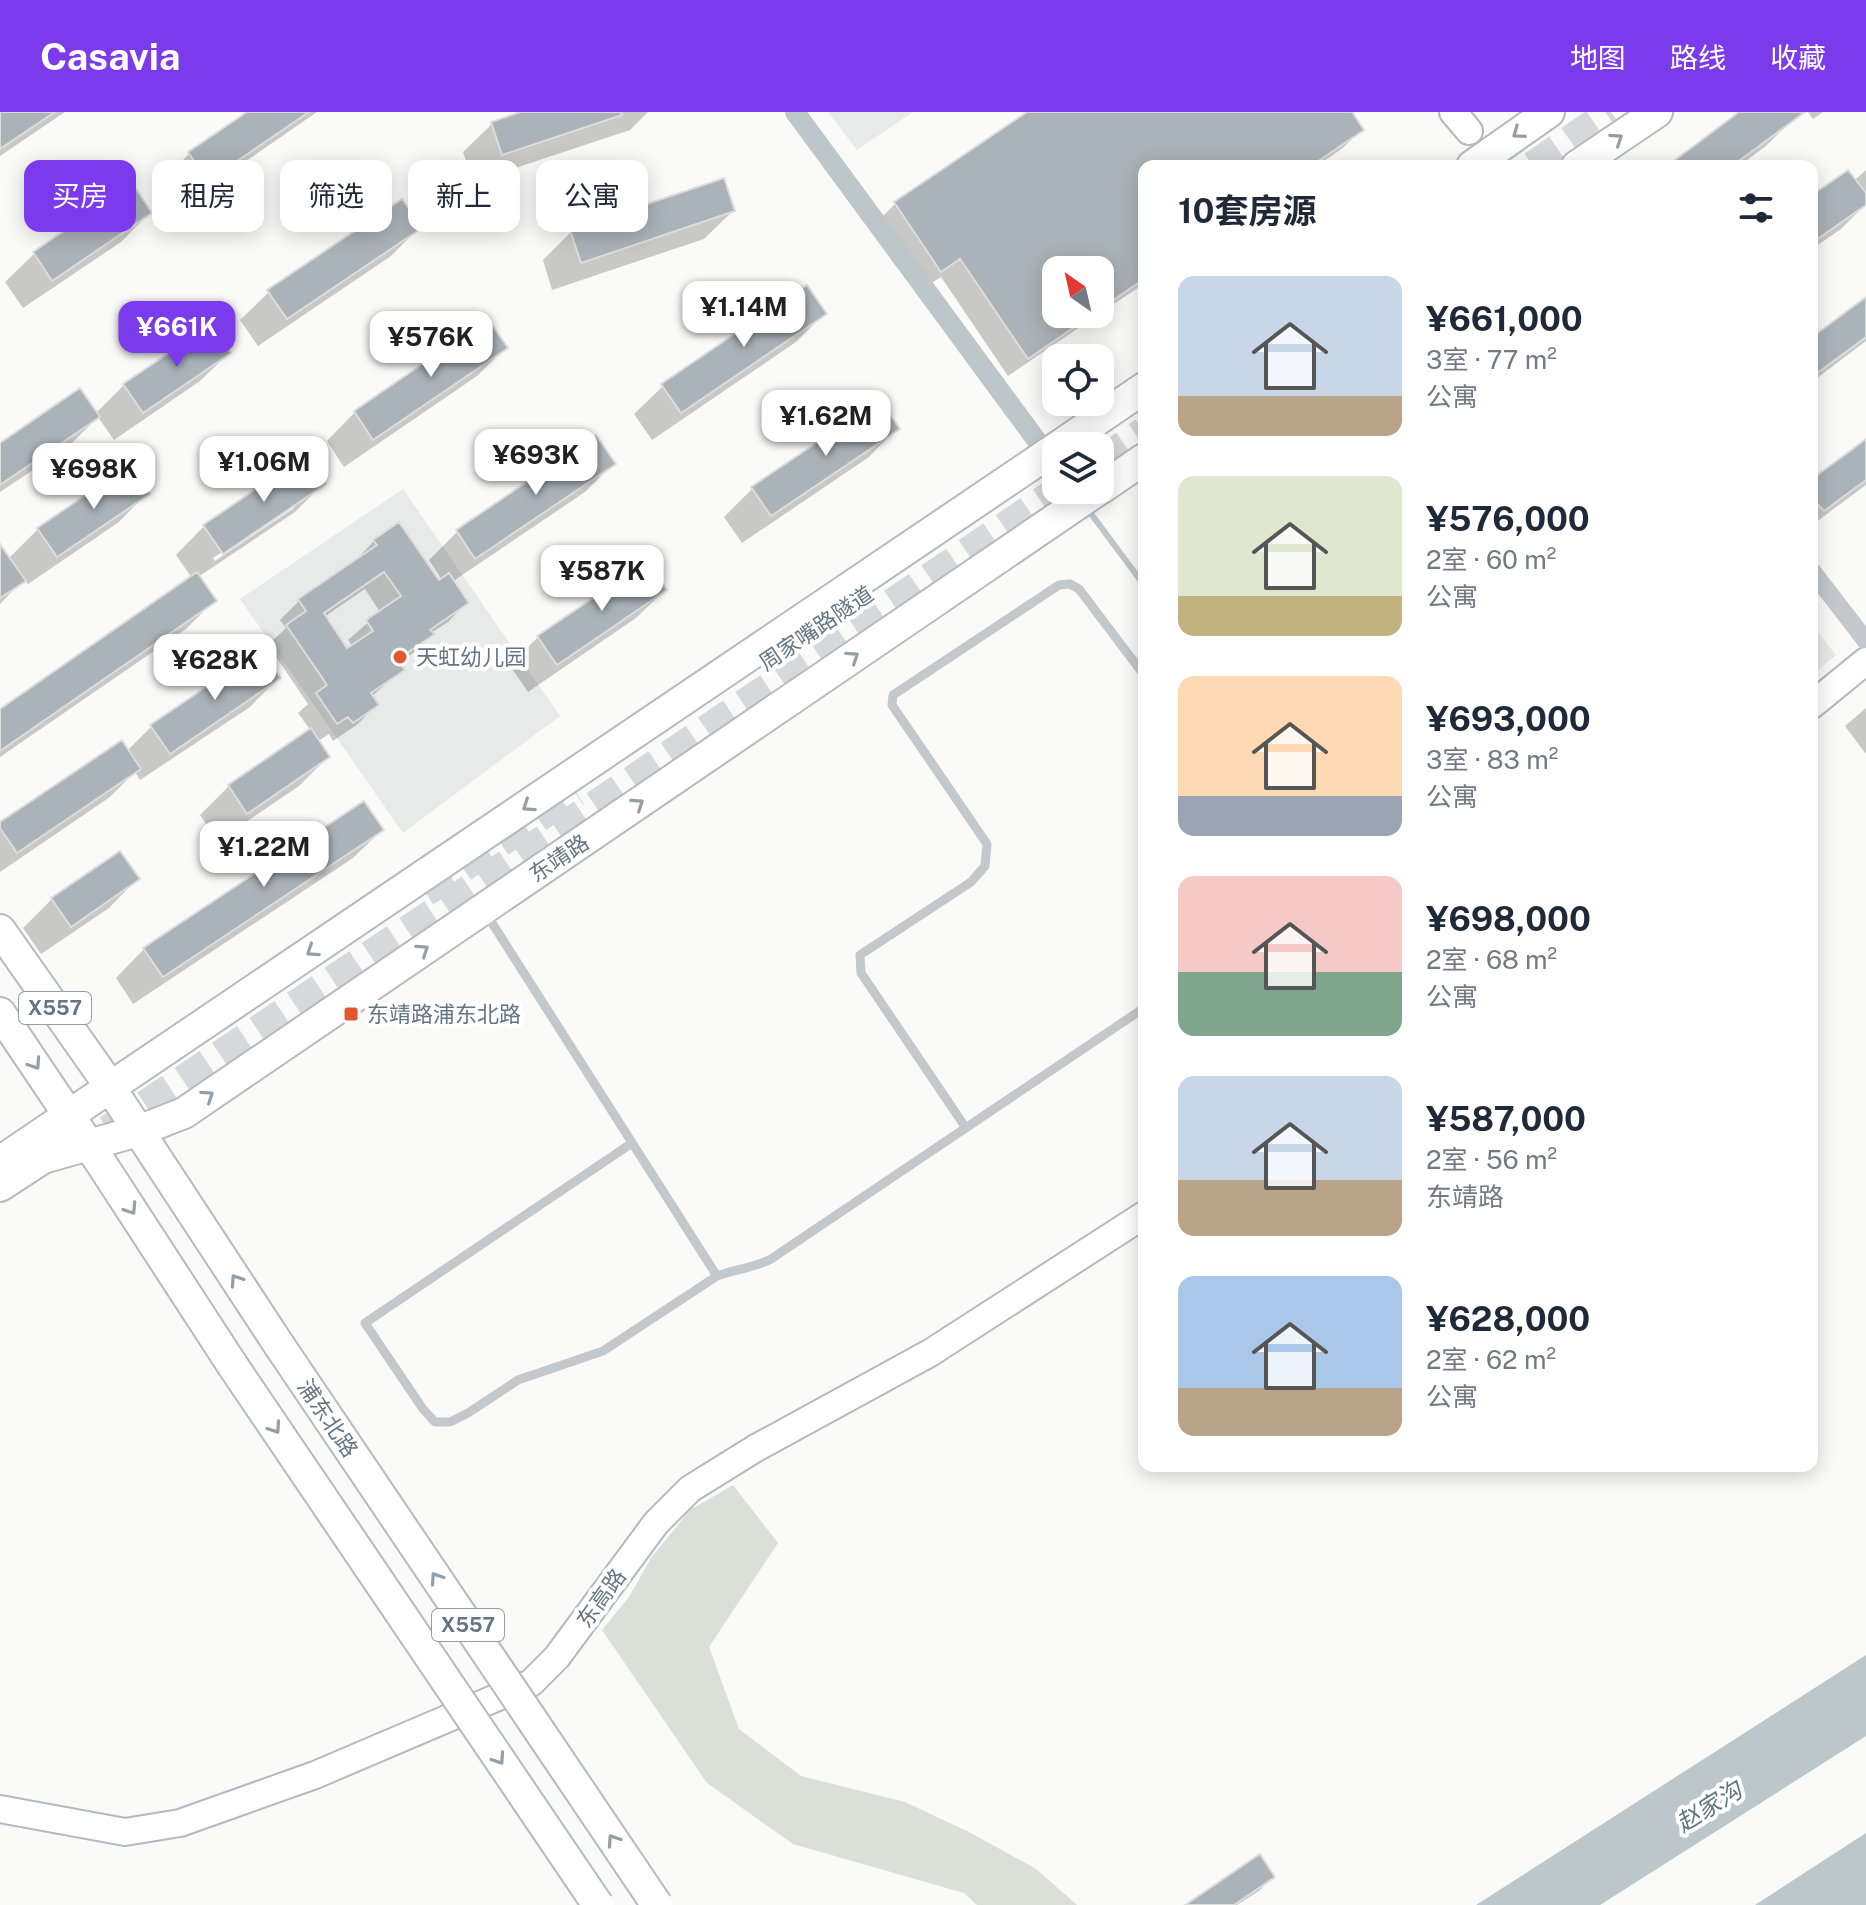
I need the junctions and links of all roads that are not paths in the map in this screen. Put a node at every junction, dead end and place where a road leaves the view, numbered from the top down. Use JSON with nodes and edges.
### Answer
{"nodes":[{"id":1,"x":1549,"y":112,"type":"edge"},
{"id":2,"x":1657,"y":112,"type":"edge"},
{"id":3,"x":1461,"y":122,"type":"edge"},
{"id":4,"x":1485,"y":160,"type":"edge"},
{"id":5,"x":1489,"y":160,"type":"edge"},
{"id":6,"x":1586,"y":160,"type":"edge"},
{"id":7,"x":1138,"y":392,"type":"edge"},
{"id":8,"x":1138,"y":406,"type":"edge"},
{"id":9,"x":1079,"y":432,"type":"edge"},
{"id":10,"x":1102,"y":432,"type":"edge"},
{"id":11,"x":1042,"y":457,"type":"edge"},
{"id":12,"x":1138,"y":463,"type":"edge"},
{"id":13,"x":1042,"y":474,"type":"edge"},
{"id":14,"x":1114,"y":480,"type":"edge"},
{"id":15,"x":1078,"y":504,"type":"edge"},
{"id":16,"x":1818,"y":579,"type":"edge"},
{"id":17,"x":1866,"y":641,"type":"edge"},
{"id":18,"x":1866,"y":661,"type":"edge"},
{"id":19,"x":1138,"y":667,"type":"edge"},
{"id":20,"x":1818,"y":700,"type":"edge"},
{"id":21,"x":576,"y":792,"type":"tunnel mouth"},
{"id":22,"x":483,"y":909,"type":"junction"},
{"id":23,"x":0,"y":930,"type":"edge"},
{"id":24,"x":1138,"y":1012,"type":"edge"},
{"id":25,"x":0,"y":1013,"type":"edge"},
{"id":26,"x":109,"y":1087,"type":"junction"},
{"id":27,"x":69,"y":1116,"type":"junction"},
{"id":28,"x":966,"y":1128,"type":"junction"},
{"id":29,"x":138,"y":1131,"type":"junction"},
{"id":30,"x":632,"y":1143,"type":"junction"},
{"id":31,"x":87,"y":1144,"type":"junction"},
{"id":32,"x":0,"y":1162,"type":"edge"},
{"id":33,"x":0,"y":1186,"type":"edge"},
{"id":34,"x":1138,"y":1219,"type":"edge"},
{"id":35,"x":717,"y":1276,"type":"junction"},
{"id":36,"x":0,"y":1809,"type":"edge"},
{"id":37,"x":598,"y":1905,"type":"edge"},
{"id":38,"x":657,"y":1905,"type":"edge"}],
"edges":[{"from":1,"to":5,"type":"main road","one_way":true},
{"from":6,"to":2,"type":"main road","one_way":true},
{"from":3,"to":4,"type":"street"},
{"from":7,"to":9,"type":"main road"},
{"from":8,"to":10,"type":"main road"},
{"from":11,"to":26,"type":"main road","one_way":true},
{"from":12,"to":14,"type":"main road","name":"东靖路"},
{"from":13,"to":21,"type":"main road","name":"周家嘴路隧道"},
{"from":22,"to":15,"type":"main road","name":"东靖路","one_way":true},
{"from":16,"to":17,"type":"street"},
{"from":18,"to":20,"type":"street"},
{"from":19,"to":28,"type":"lane"},
{"from":29,"to":22,"type":"main road","name":"东靖路","one_way":true},
{"from":22,"to":30,"type":"lane"},
{"from":23,"to":26,"type":"main road","name":"浦东北路","number":"X557"},
{"from":24,"to":28,"type":"lane"},
{"from":25,"to":27,"type":"main road","number":"X557","one_way":true},
{"from":26,"to":27,"type":"main road"},
{"from":26,"to":29,"type":"main road","name":"浦东北路"},
{"from":27,"to":31,"type":"main road"},
{"from":27,"to":32,"type":"main road"},
{"from":28,"to":35,"type":"lane"},
{"from":29,"to":31,"type":"main road","name":"东靖路"},
{"from":38,"to":29,"type":"main road","name":"浦东北路","number":"X557","one_way":true,"bridge":true},
{"from":30,"to":35,"type":"lane"},
{"from":30,"to":35,"type":"lane"},
{"from":31,"to":33,"type":"main road","name":"东靖路"},
{"from":31,"to":37,"type":"main road","number":"X557","one_way":true,"bridge":true},
{"from":34,"to":36,"type":"street","name":"东高路"}]}
